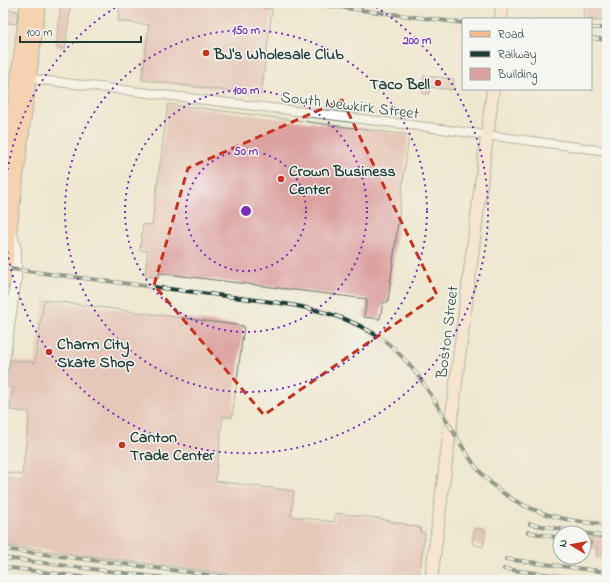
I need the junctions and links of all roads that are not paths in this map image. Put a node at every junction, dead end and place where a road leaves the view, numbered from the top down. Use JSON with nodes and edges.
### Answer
{"nodes":[{"id":1,"x":27,"y":3,"type":"edge"},
{"id":2,"x":39,"y":3,"type":"edge"},
{"id":3,"x":502,"y":3,"type":"edge"},
{"id":4,"x":501,"y":18,"type":"edge"},
{"id":5,"x":24,"y":77,"type":"junction"},
{"id":6,"x":493,"y":90,"type":"edge"},
{"id":7,"x":487,"y":135,"type":"junction"},
{"id":8,"x":607,"y":151,"type":"edge"},
{"id":9,"x":9,"y":171,"type":"edge"},
{"id":10,"x":3,"y":199,"type":"edge"},
{"id":11,"x":10,"y":226,"type":"junction"},
{"id":12,"x":3,"y":283,"type":"edge"},
{"id":13,"x":3,"y":366,"type":"edge"},
{"id":14,"x":431,"y":580,"type":"edge"}],
"edges":[{"from":1,"to":5,"type":"main road"},
{"from":2,"to":5,"type":"main road"},
{"from":3,"to":4,"type":"main road"},
{"from":5,"to":7,"type":"street","name":"South Newkirk Street"},
{"from":5,"to":9,"type":"main road"},
{"from":6,"to":7,"type":"main road","name":"Boston Street"},
{"from":7,"to":8,"type":"street","name":"South Newkirk Street"},
{"from":7,"to":14,"type":"main road","name":"Boston Street"},
{"from":9,"to":10,"type":"main road"},
{"from":9,"to":11,"type":"main road"},
{"from":11,"to":12,"type":"main road"},
{"from":11,"to":13,"type":"street"}]}
